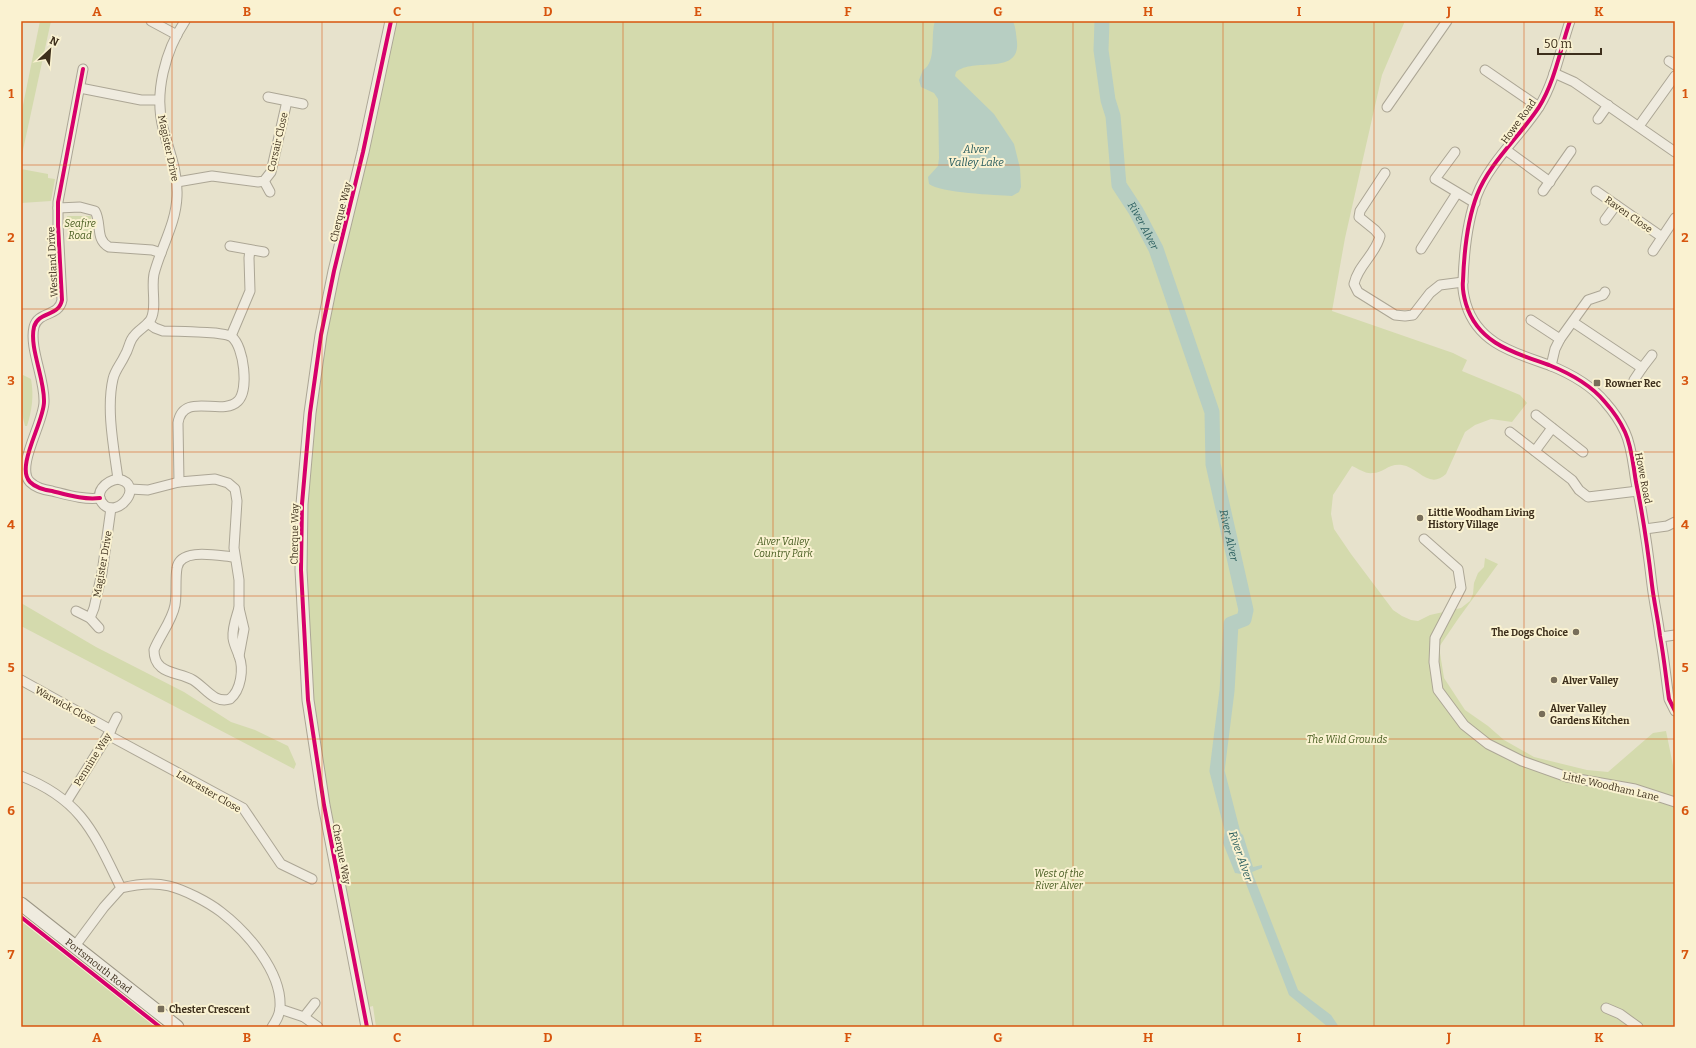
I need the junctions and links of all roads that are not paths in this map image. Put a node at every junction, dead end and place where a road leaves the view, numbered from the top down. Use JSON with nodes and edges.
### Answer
{"nodes":[{"id":1,"x":150,"y":21,"type":"edge"},
{"id":2,"x":185,"y":21,"type":"edge"},
{"id":3,"x":392,"y":21,"type":"edge"},
{"id":4,"x":1447,"y":21,"type":"edge"},
{"id":5,"x":1570,"y":21,"type":"edge"},
{"id":6,"x":177,"y":35,"type":"junction"},
{"id":7,"x":82,"y":68,"type":"dead end"},
{"id":8,"x":1485,"y":70,"type":"dead end"},
{"id":9,"x":1554,"y":73,"type":"junction"},
{"id":10,"x":1675,"y":76,"type":"edge"},
{"id":11,"x":80,"y":88,"type":"junction"},
{"id":12,"x":268,"y":97,"type":"dead end"},
{"id":13,"x":159,"y":100,"type":"junction"},
{"id":14,"x":286,"y":101,"type":"junction"},
{"id":15,"x":303,"y":104,"type":"dead end"},
{"id":16,"x":1608,"y":105,"type":"junction"},
{"id":17,"x":1539,"y":107,"type":"junction"},
{"id":18,"x":1387,"y":108,"type":"dead end"},
{"id":19,"x":1598,"y":119,"type":"dead end"},
{"id":20,"x":1639,"y":126,"type":"junction"},
{"id":21,"x":1506,"y":150,"type":"junction"},
{"id":22,"x":1571,"y":151,"type":"dead end"},
{"id":23,"x":1455,"y":152,"type":"dead end"},
{"id":24,"x":1675,"y":152,"type":"edge"},
{"id":25,"x":1385,"y":173,"type":"dead end"},
{"id":26,"x":264,"y":181,"type":"junction"},
{"id":27,"x":177,"y":182,"type":"junction"},
{"id":28,"x":1550,"y":182,"type":"junction"},
{"id":29,"x":1543,"y":191,"type":"dead end"},
{"id":30,"x":1596,"y":191,"type":"dead end"},
{"id":31,"x":270,"y":192,"type":"dead end"},
{"id":32,"x":1457,"y":193,"type":"junction"},
{"id":33,"x":1475,"y":203,"type":"junction"},
{"id":34,"x":1616,"y":205,"type":"junction"},
{"id":35,"x":58,"y":208,"type":"junction"},
{"id":36,"x":1675,"y":218,"type":"edge"},
{"id":37,"x":1605,"y":220,"type":"dead end"},
{"id":38,"x":1662,"y":237,"type":"junction"},
{"id":39,"x":230,"y":246,"type":"dead end"},
{"id":40,"x":1421,"y":249,"type":"dead end"},
{"id":41,"x":250,"y":250,"type":"junction"},
{"id":42,"x":1653,"y":251,"type":"dead end"},
{"id":43,"x":264,"y":252,"type":"dead end"},
{"id":44,"x":161,"y":253,"type":"junction"},
{"id":45,"x":1462,"y":282,"type":"junction"},
{"id":46,"x":1605,"y":292,"type":"dead end"},
{"id":47,"x":1531,"y":320,"type":"dead end"},
{"id":48,"x":1573,"y":322,"type":"junction"},
{"id":49,"x":148,"y":323,"type":"junction"},
{"id":50,"x":231,"y":336,"type":"junction"},
{"id":51,"x":1560,"y":339,"type":"junction"},
{"id":52,"x":1652,"y":355,"type":"dead end"},
{"id":53,"x":1551,"y":366,"type":"junction"},
{"id":54,"x":1642,"y":368,"type":"junction"},
{"id":55,"x":1634,"y":380,"type":"dead end"},
{"id":56,"x":1536,"y":415,"type":"dead end"},
{"id":57,"x":1552,"y":428,"type":"junction"},
{"id":58,"x":1510,"y":432,"type":"dead end"},
{"id":59,"x":1535,"y":451,"type":"junction"},
{"id":60,"x":1583,"y":452,"type":"dead end"},
{"id":61,"x":118,"y":479,"type":"junction"},
{"id":62,"x":179,"y":482,"type":"junction"},
{"id":63,"x":130,"y":489,"type":"junction"},
{"id":64,"x":1638,"y":491,"type":"junction"},
{"id":65,"x":100,"y":498,"type":"junction"},
{"id":66,"x":111,"y":508,"type":"junction"},
{"id":67,"x":1675,"y":522,"type":"edge"},
{"id":68,"x":1645,"y":529,"type":"junction"},
{"id":69,"x":1424,"y":540,"type":"dead end"},
{"id":70,"x":234,"y":557,"type":"junction"},
{"id":71,"x":76,"y":611,"type":"dead end"},
{"id":72,"x":90,"y":618,"type":"junction"},
{"id":73,"x":99,"y":628,"type":"dead end"},
{"id":74,"x":1675,"y":635,"type":"edge"},
{"id":75,"x":1661,"y":638,"type":"junction"},
{"id":76,"x":21,"y":680,"type":"edge"},
{"id":77,"x":1675,"y":711,"type":"edge"},
{"id":78,"x":117,"y":717,"type":"dead end"},
{"id":79,"x":109,"y":732,"type":"junction"},
{"id":80,"x":21,"y":776,"type":"edge"},
{"id":81,"x":66,"y":801,"type":"junction"},
{"id":82,"x":1675,"y":802,"type":"edge"},
{"id":83,"x":312,"y":879,"type":"dead end"},
{"id":84,"x":121,"y":888,"type":"junction"},
{"id":85,"x":21,"y":904,"type":"edge"},
{"id":86,"x":75,"y":946,"type":"junction"},
{"id":87,"x":315,"y":1003,"type":"dead end"},
{"id":88,"x":1606,"y":1008,"type":"dead end"},
{"id":89,"x":280,"y":1009,"type":"junction"},
{"id":90,"x":304,"y":1017,"type":"junction"},
{"id":91,"x":177,"y":1027,"type":"edge"},
{"id":92,"x":272,"y":1027,"type":"edge"},
{"id":93,"x":318,"y":1027,"type":"edge"},
{"id":94,"x":367,"y":1027,"type":"edge"},
{"id":95,"x":1638,"y":1027,"type":"edge"}],
"edges":[{"from":1,"to":6,"type":"street"},
{"from":2,"to":6,"type":"street","name":"Magister Drive"},
{"from":3,"to":94,"type":"street","name":"Cherque Way"},
{"from":4,"to":18,"type":"street"},
{"from":5,"to":9,"type":"street","name":"Howe Road"},
{"from":6,"to":13,"type":"street","name":"Magister Drive"},
{"from":7,"to":11,"type":"street","name":"Westland Drive"},
{"from":8,"to":17,"type":"street"},
{"from":9,"to":16,"type":"street"},
{"from":9,"to":17,"type":"street","name":"Howe Road"},
{"from":10,"to":20,"type":"street"},
{"from":11,"to":13,"type":"street"},
{"from":11,"to":35,"type":"street","name":"Westland Drive"},
{"from":12,"to":14,"type":"street","name":"Corsair Close"},
{"from":13,"to":27,"type":"street","name":"Magister Drive"},
{"from":14,"to":15,"type":"street","name":"Corsair Close"},
{"from":14,"to":26,"type":"street","name":"Corsair Close"},
{"from":16,"to":19,"type":"street"},
{"from":16,"to":20,"type":"street"},
{"from":17,"to":21,"type":"street","name":"Howe Road"},
{"from":20,"to":24,"type":"street"},
{"from":21,"to":28,"type":"street"},
{"from":21,"to":33,"type":"street","name":"Howe Road"},
{"from":22,"to":28,"type":"street"},
{"from":23,"to":32,"type":"street"},
{"from":25,"to":45,"type":"street"},
{"from":26,"to":27,"type":"street","name":"Corsair Close"},
{"from":26,"to":31,"type":"street","name":"Corsair Close"},
{"from":27,"to":44,"type":"street","name":"Magister Drive"},
{"from":28,"to":29,"type":"street"},
{"from":30,"to":34,"type":"street","name":"Raven Close"},
{"from":32,"to":33,"type":"street"},
{"from":32,"to":40,"type":"street"},
{"from":33,"to":45,"type":"street","name":"Howe Road"},
{"from":34,"to":37,"type":"street"},
{"from":34,"to":38,"type":"street","name":"Raven Close"},
{"from":35,"to":44,"type":"street"},
{"from":35,"to":65,"type":"street","name":"Westland Drive"},
{"from":36,"to":38,"type":"street","name":"Raven Close"},
{"from":38,"to":42,"type":"street","name":"Raven Close"},
{"from":39,"to":41,"type":"street"},
{"from":41,"to":43,"type":"street"},
{"from":41,"to":50,"type":"street"},
{"from":44,"to":49,"type":"street","name":"Magister Drive"},
{"from":45,"to":53,"type":"street","name":"Howe Road"},
{"from":46,"to":48,"type":"street"},
{"from":47,"to":51,"type":"street"},
{"from":48,"to":51,"type":"street"},
{"from":48,"to":54,"type":"street"},
{"from":49,"to":50,"type":"street"},
{"from":49,"to":61,"type":"street"},
{"from":50,"to":62,"type":"street"},
{"from":51,"to":53,"type":"street"},
{"from":52,"to":54,"type":"street"},
{"from":53,"to":64,"type":"street","name":"Howe Road"},
{"from":54,"to":55,"type":"street"},
{"from":56,"to":57,"type":"street"},
{"from":57,"to":59,"type":"street"},
{"from":57,"to":60,"type":"street"},
{"from":58,"to":59,"type":"street"},
{"from":59,"to":64,"type":"street"},
{"from":61,"to":63,"type":"street"},
{"from":61,"to":65,"type":"street"},
{"from":62,"to":63,"type":"street"},
{"from":62,"to":70,"type":"street"},
{"from":63,"to":66,"type":"street"},
{"from":64,"to":68,"type":"street","name":"Howe Road"},
{"from":65,"to":66,"type":"street"},
{"from":66,"to":72,"type":"street","name":"Magister Drive"},
{"from":67,"to":68,"type":"street"},
{"from":68,"to":75,"type":"street","name":"Howe Road"},
{"from":69,"to":82,"type":"street","name":"Little Woodham Lane"},
{"from":70,"to":70,"type":"street"},
{"from":71,"to":72,"type":"street"},
{"from":72,"to":73,"type":"street"},
{"from":74,"to":75,"type":"street"},
{"from":75,"to":77,"type":"street","name":"Howe Road"},
{"from":76,"to":79,"type":"street","name":"Warwick Close"},
{"from":78,"to":79,"type":"street","name":"Pennine Way"},
{"from":79,"to":81,"type":"street","name":"Pennine Way"},
{"from":79,"to":83,"type":"street","name":"Lancaster Close"},
{"from":80,"to":81,"type":"street"},
{"from":81,"to":84,"type":"street"},
{"from":84,"to":86,"type":"street"},
{"from":84,"to":89,"type":"street"},
{"from":85,"to":86,"type":"main road","name":"Portsmouth Road"},
{"from":86,"to":91,"type":"main road","name":"Portsmouth Road"},
{"from":87,"to":90,"type":"street"},
{"from":88,"to":95,"type":"street"},
{"from":89,"to":90,"type":"street"},
{"from":89,"to":92,"type":"street"},
{"from":90,"to":93,"type":"street"}]}
